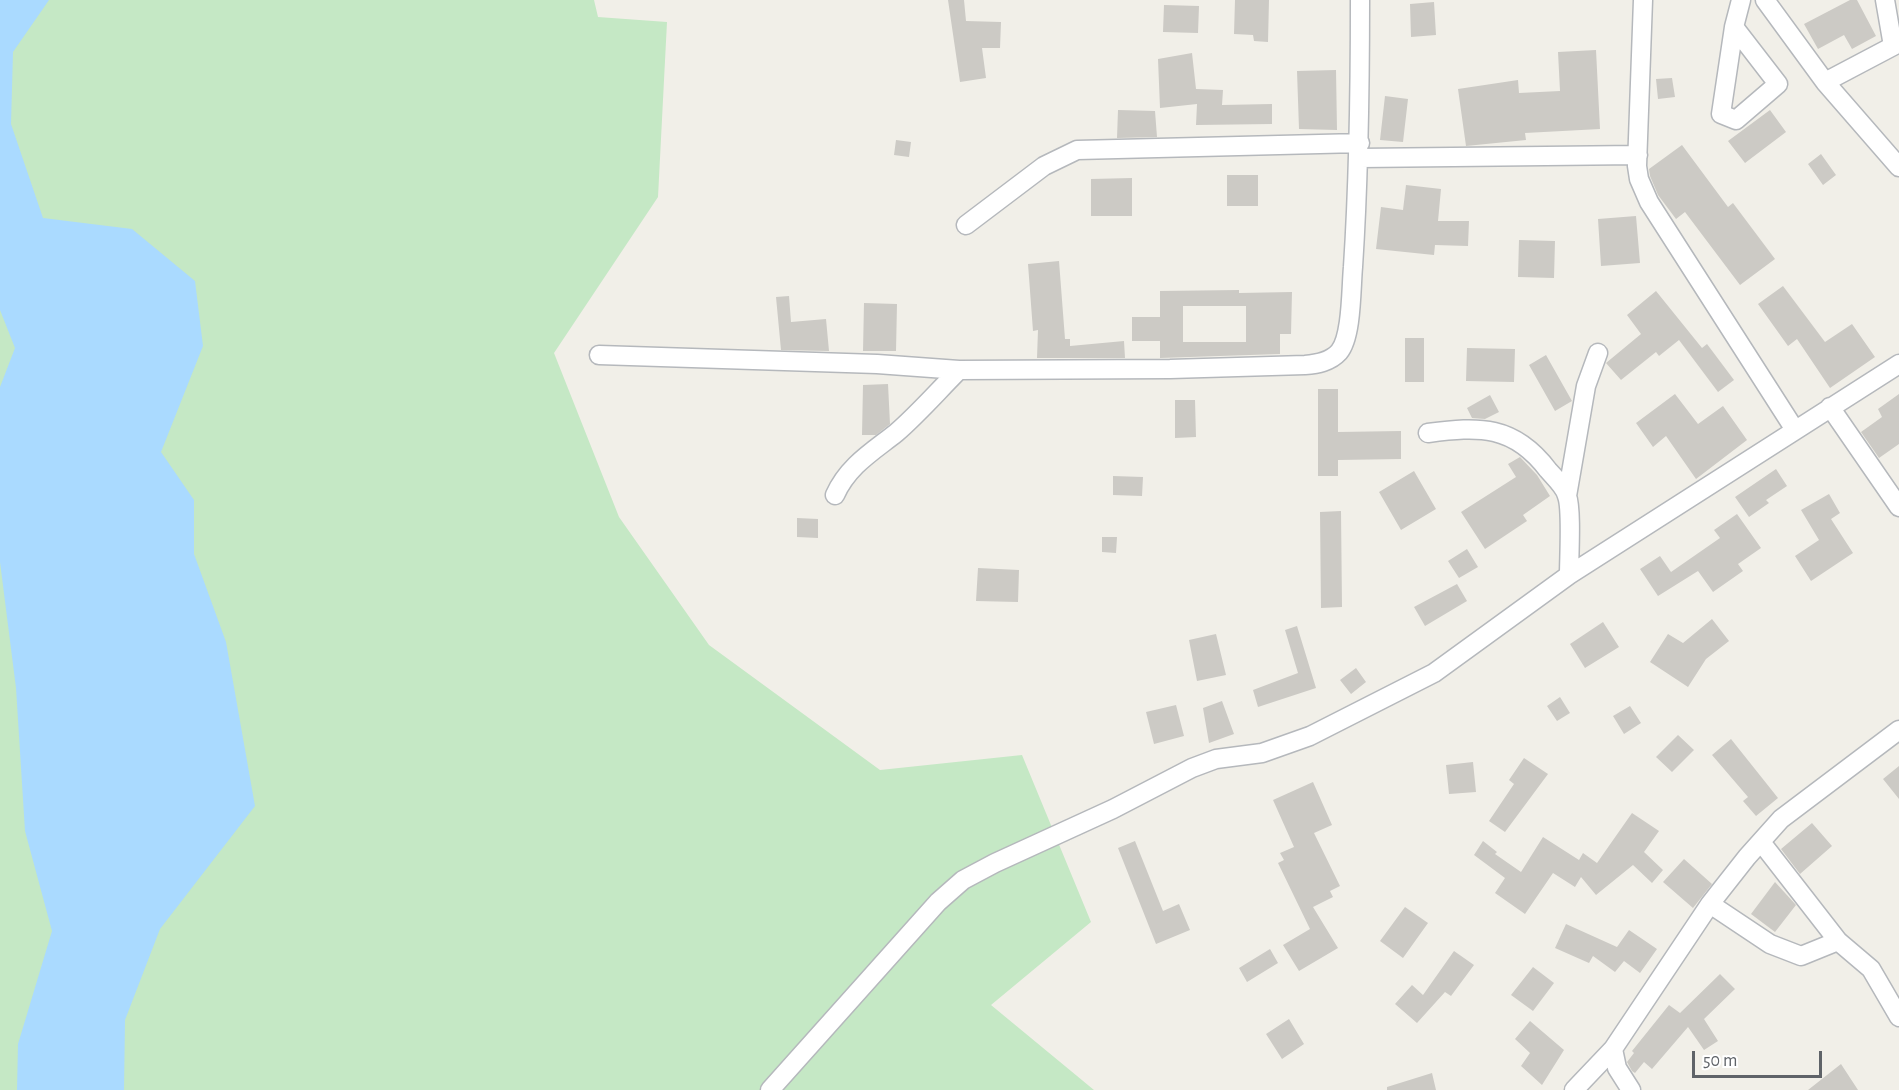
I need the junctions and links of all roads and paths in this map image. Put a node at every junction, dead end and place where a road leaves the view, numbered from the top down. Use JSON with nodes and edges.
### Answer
{"nodes":[{"id":1,"x":1360,"y":0,"type":"edge"},
{"id":2,"x":1643,"y":0,"type":"edge"},
{"id":3,"x":1742,"y":0,"type":"edge"},
{"id":4,"x":1765,"y":0,"type":"edge"},
{"id":5,"x":1885,"y":0,"type":"edge"},
{"id":6,"x":1734,"y":27,"type":"junction"},
{"id":7,"x":1896,"y":44,"type":"edge"},
{"id":8,"x":1825,"y":82,"type":"junction"},
{"id":9,"x":1360,"y":150,"type":"junction"},
{"id":10,"x":1638,"y":155,"type":"junction"},
{"id":11,"x":1899,"y":167,"type":"edge"},
{"id":12,"x":966,"y":225,"type":"dead end"},
{"id":13,"x":1598,"y":353,"type":"dead end"},
{"id":14,"x":599,"y":355,"type":"dead end"},
{"id":15,"x":1899,"y":364,"type":"edge"},
{"id":16,"x":959,"y":370,"type":"junction"},
{"id":17,"x":1830,"y":407,"type":"junction"},
{"id":18,"x":1795,"y":430,"type":"junction"},
{"id":19,"x":1428,"y":433,"type":"dead end"},
{"id":20,"x":835,"y":495,"type":"dead end"},
{"id":21,"x":1567,"y":496,"type":"junction"},
{"id":22,"x":1899,"y":507,"type":"edge"},
{"id":23,"x":1569,"y":575,"type":"junction"},
{"id":24,"x":1899,"y":730,"type":"edge"},
{"id":25,"x":1761,"y":842,"type":"junction"},
{"id":26,"x":1710,"y":904,"type":"junction"},
{"id":27,"x":1838,"y":941,"type":"junction"},
{"id":28,"x":1899,"y":1017,"type":"edge"},
{"id":29,"x":1613,"y":1049,"type":"junction"},
{"id":30,"x":770,"y":1090,"type":"edge"},
{"id":31,"x":1574,"y":1090,"type":"edge"},
{"id":32,"x":1631,"y":1090,"type":"edge"}],
"edges":[{"from":1,"to":9,"type":"street"},
{"from":2,"to":10,"type":"street"},
{"from":3,"to":6,"type":"street"},
{"from":4,"to":8,"type":"street"},
{"from":5,"to":7,"type":"street"},
{"from":6,"to":6,"type":"street"},
{"from":7,"to":8,"type":"street"},
{"from":8,"to":11,"type":"street"},
{"from":9,"to":10,"type":"street"},
{"from":9,"to":12,"type":"street"},
{"from":9,"to":16,"type":"street"},
{"from":10,"to":18,"type":"street"},
{"from":13,"to":21,"type":"street"},
{"from":14,"to":16,"type":"street"},
{"from":15,"to":17,"type":"street"},
{"from":16,"to":20,"type":"street"},
{"from":17,"to":18,"type":"street"},
{"from":17,"to":22,"type":"street"},
{"from":18,"to":23,"type":"street"},
{"from":19,"to":21,"type":"street"},
{"from":21,"to":23,"type":"street"},
{"from":23,"to":30,"type":"street"},
{"from":24,"to":25,"type":"street"},
{"from":25,"to":26,"type":"street"},
{"from":25,"to":27,"type":"street"},
{"from":26,"to":27,"type":"street"},
{"from":26,"to":29,"type":"street"},
{"from":27,"to":28,"type":"street"},
{"from":29,"to":31,"type":"street"},
{"from":29,"to":32,"type":"street"}]}
